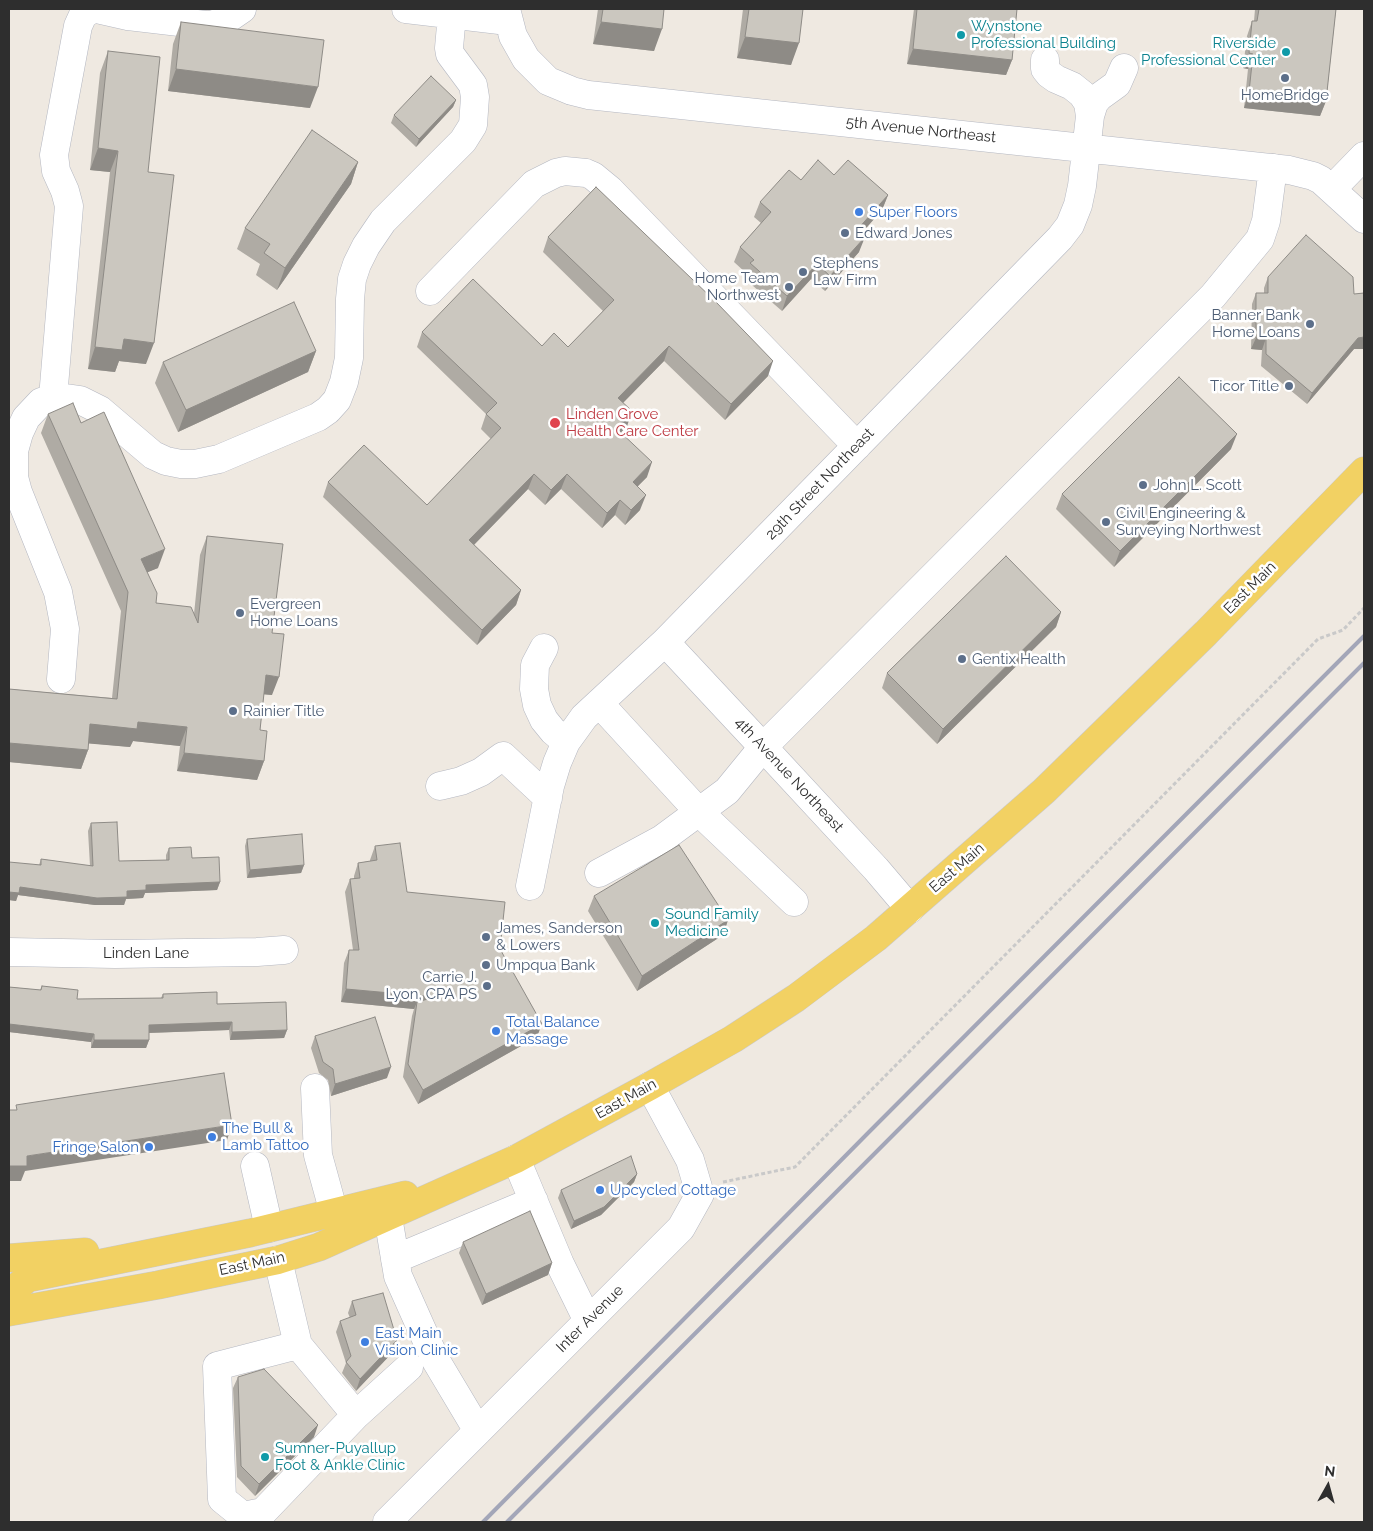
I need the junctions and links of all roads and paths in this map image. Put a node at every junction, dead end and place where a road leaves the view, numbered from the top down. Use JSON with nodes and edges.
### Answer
{"nodes":[{"id":1,"x":92,"y":9,"type":"edge"},
{"id":2,"x":97,"y":9,"type":"edge"},
{"id":3,"x":242,"y":9,"type":"edge"},
{"id":4,"x":406,"y":9,"type":"edge"},
{"id":5,"x":452,"y":14,"type":"junction"},
{"id":6,"x":507,"y":15,"type":"edge"},
{"id":7,"x":1045,"y":60,"type":"dead end"},
{"id":8,"x":1124,"y":68,"type":"dead end"},
{"id":9,"x":1090,"y":116,"type":"junction"},
{"id":10,"x":1087,"y":148,"type":"junction"},
{"id":11,"x":1364,"y":156,"type":"edge"},
{"id":12,"x":1273,"y":168,"type":"junction"},
{"id":13,"x":1332,"y":189,"type":"junction"},
{"id":14,"x":1364,"y":219,"type":"edge"},
{"id":15,"x":430,"y":291,"type":"dead end"},
{"id":16,"x":53,"y":398,"type":"junction"},
{"id":17,"x":857,"y":446,"type":"junction"},
{"id":18,"x":1364,"y":472,"type":"edge"},
{"id":19,"x":1364,"y":608,"type":"edge"},
{"id":20,"x":664,"y":642,"type":"junction"},
{"id":21,"x":544,"y":648,"type":"dead end"},
{"id":22,"x":61,"y":679,"type":"dead end"},
{"id":23,"x":599,"y":703,"type":"junction"},
{"id":24,"x":566,"y":742,"type":"junction"},
{"id":25,"x":763,"y":747,"type":"junction"},
{"id":26,"x":440,"y":786,"type":"dead end"},
{"id":27,"x":546,"y":807,"type":"junction"},
{"id":28,"x":699,"y":812,"type":"junction"},
{"id":29,"x":599,"y":872,"type":"dead end"},
{"id":30,"x":530,"y":886,"type":"dead end"},
{"id":31,"x":794,"y":902,"type":"dead end"},
{"id":32,"x":910,"y":909,"type":"junction"},
{"id":33,"x":284,"y":950,"type":"dead end"},
{"id":34,"x":9,"y":952,"type":"edge"},
{"id":35,"x":650,"y":1086,"type":"junction"},
{"id":36,"x":315,"y":1088,"type":"dead end"},
{"id":37,"x":516,"y":1159,"type":"junction"},
{"id":38,"x":255,"y":1166,"type":"dead end"},
{"id":39,"x":481,"y":1175,"type":"junction"},
{"id":40,"x":698,"y":1187,"type":"junction"},
{"id":41,"x":534,"y":1202,"type":"junction"},
{"id":42,"x":334,"y":1213,"type":"junction"},
{"id":43,"x":388,"y":1217,"type":"junction"},
{"id":44,"x":260,"y":1230,"type":"junction"},
{"id":45,"x":9,"y":1258,"type":"edge"},
{"id":46,"x":395,"y":1259,"type":"junction"},
{"id":47,"x":278,"y":1260,"type":"junction"},
{"id":48,"x":9,"y":1297,"type":"edge"},
{"id":49,"x":9,"y":1312,"type":"edge"},
{"id":50,"x":588,"y":1321,"type":"junction"},
{"id":51,"x":298,"y":1345,"type":"junction"},
{"id":52,"x":409,"y":1367,"type":"dead end"},
{"id":53,"x":356,"y":1415,"type":"junction"},
{"id":54,"x":478,"y":1431,"type":"junction"},
{"id":55,"x":254,"y":1518,"type":"edge"},
{"id":56,"x":387,"y":1522,"type":"edge"}],
"edges":[{"from":1,"to":16,"type":"street"},
{"from":2,"to":3,"type":"street"},
{"from":4,"to":5,"type":"street"},
{"from":5,"to":6,"type":"street"},
{"from":5,"to":16,"type":"street"},
{"from":6,"to":10,"type":"street","name":"5th Avenue Northeast"},
{"from":7,"to":9,"type":"street"},
{"from":8,"to":9,"type":"street"},
{"from":9,"to":10,"type":"street","name":"29th Street Northeast"},
{"from":10,"to":12,"type":"street","name":"5th Avenue Northeast"},
{"from":10,"to":17,"type":"street","name":"29th Street Northeast"},
{"from":11,"to":13,"type":"street"},
{"from":12,"to":13,"type":"street","name":"5th Avenue Northeast"},
{"from":12,"to":25,"type":"street"},
{"from":13,"to":14,"type":"street","name":"5th Avenue Northeast"},
{"from":15,"to":17,"type":"street"},
{"from":16,"to":22,"type":"street"},
{"from":17,"to":20,"type":"street","name":"29th Street Northeast"},
{"from":18,"to":32,"type":"main road","name":"East Main"},
{"from":19,"to":40,"type":"path"},
{"from":20,"to":23,"type":"street","name":"29th Street Northeast"},
{"from":20,"to":25,"type":"street","name":"4th Avenue Northeast"},
{"from":21,"to":24,"type":"street"},
{"from":23,"to":24,"type":"street","name":"29th Street Northeast"},
{"from":23,"to":28,"type":"street"},
{"from":24,"to":27,"type":"street","name":"29th Street Northeast"},
{"from":25,"to":28,"type":"street"},
{"from":25,"to":32,"type":"street","name":"4th Avenue Northeast"},
{"from":26,"to":27,"type":"street"},
{"from":27,"to":30,"type":"street","name":"29th Street Northeast"},
{"from":28,"to":29,"type":"street"},
{"from":28,"to":31,"type":"street"},
{"from":32,"to":35,"type":"main road","name":"East Main"},
{"from":33,"to":34,"type":"street","name":"Linden Lane"},
{"from":35,"to":37,"type":"main road","name":"East Main"},
{"from":35,"to":40,"type":"street"},
{"from":36,"to":42,"type":"street"},
{"from":37,"to":39,"type":"main road","name":"East Main"},
{"from":37,"to":41,"type":"street"},
{"from":38,"to":44,"type":"street"},
{"from":39,"to":42,"type":"main road","name":"East Main"},
{"from":39,"to":43,"type":"main road","name":"East Main"},
{"from":40,"to":50,"type":"street","name":"Inter Avenue"},
{"from":41,"to":46,"type":"street"},
{"from":41,"to":50,"type":"street"},
{"from":42,"to":44,"type":"main road","name":"East Main"},
{"from":43,"to":46,"type":"street"},
{"from":43,"to":47,"type":"main road","name":"East Main"},
{"from":44,"to":45,"type":"main road","name":"East Main"},
{"from":44,"to":48,"type":"main road","name":"East Main"},
{"from":46,"to":54,"type":"street"},
{"from":47,"to":49,"type":"main road","name":"East Main"},
{"from":47,"to":51,"type":"street"},
{"from":50,"to":54,"type":"street","name":"Inter Avenue"},
{"from":51,"to":53,"type":"street"},
{"from":51,"to":55,"type":"street"},
{"from":52,"to":53,"type":"street"},
{"from":53,"to":55,"type":"street"},
{"from":54,"to":56,"type":"street","name":"Inter Avenue"}]}
